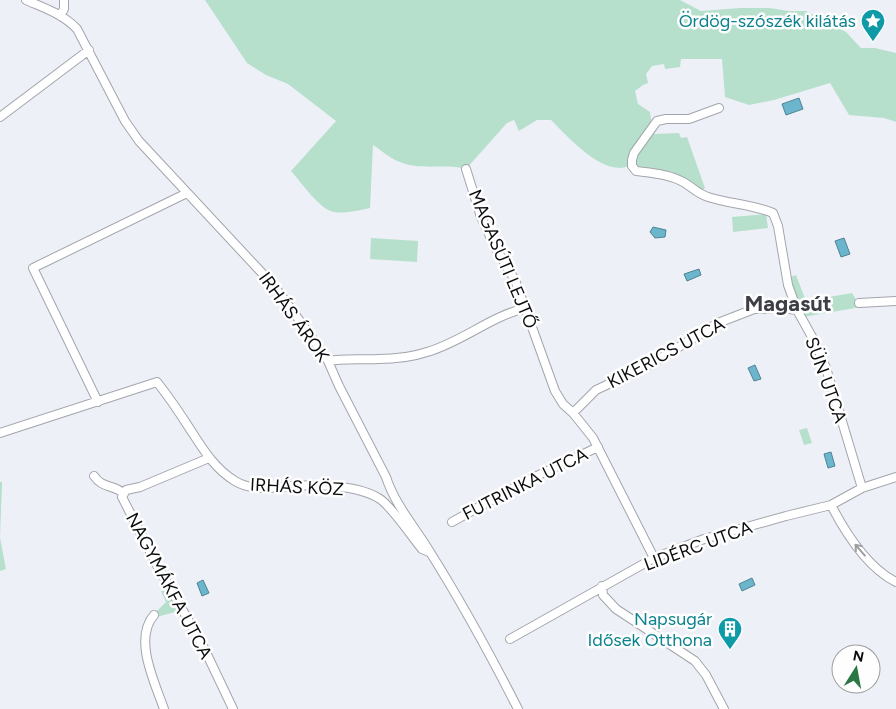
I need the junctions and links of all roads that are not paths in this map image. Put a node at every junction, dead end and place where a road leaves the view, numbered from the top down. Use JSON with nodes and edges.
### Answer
{"nodes":[{"id":1,"x":26,"y":0,"type":"edge"},
{"id":2,"x":64,"y":0,"type":"edge"},
{"id":3,"x":60,"y":16,"type":"junction"},
{"id":4,"x":89,"y":50,"type":"junction"},
{"id":5,"x":719,"y":108,"type":"dead end"},
{"id":6,"x":0,"y":117,"type":"edge"},
{"id":7,"x":466,"y":169,"type":"dead end"},
{"id":8,"x":187,"y":193,"type":"junction"},
{"id":9,"x":896,"y":301,"type":"edge"},
{"id":10,"x":859,"y":303,"type":"dead end"},
{"id":11,"x":526,"y":308,"type":"junction"},
{"id":12,"x":796,"y":310,"type":"junction"},
{"id":13,"x":328,"y":361,"type":"junction"},
{"id":14,"x":98,"y":402,"type":"junction"},
{"id":15,"x":573,"y":413,"type":"junction"},
{"id":16,"x":0,"y":433,"type":"edge"},
{"id":17,"x":598,"y":447,"type":"junction"},
{"id":18,"x":209,"y":458,"type":"junction"},
{"id":19,"x":94,"y":476,"type":"dead end"},
{"id":20,"x":896,"y":478,"type":"edge"},
{"id":21,"x":862,"y":488,"type":"junction"},
{"id":22,"x":123,"y":493,"type":"junction"},
{"id":23,"x":831,"y":505,"type":"junction"},
{"id":24,"x":452,"y":522,"type":"dead end"},
{"id":25,"x":430,"y":552,"type":"junction"},
{"id":26,"x":654,"y":558,"type":"junction"},
{"id":27,"x":896,"y":582,"type":"edge"},
{"id":28,"x":602,"y":586,"type":"junction"},
{"id":29,"x":154,"y":615,"type":"dead end"},
{"id":30,"x":510,"y":639,"type":"dead end"},
{"id":31,"x":164,"y":709,"type":"edge"},
{"id":32,"x":233,"y":709,"type":"edge"},
{"id":33,"x":518,"y":709,"type":"edge"},
{"id":34,"x":724,"y":709,"type":"edge"}],
"edges":[{"from":1,"to":3,"type":"street","name":"IRHÁS ÁROK"},
{"from":2,"to":3,"type":"street"},
{"from":3,"to":4,"type":"street","name":"IRHÁS ÁROK"},
{"from":4,"to":6,"type":"street"},
{"from":4,"to":8,"type":"street","name":"IRHÁS ÁROK"},
{"from":5,"to":12,"type":"street","name":"SÜN UTCA"},
{"from":7,"to":11,"type":"street","name":"MAGASÚTI LEJTŐ"},
{"from":8,"to":13,"type":"street","name":"IRHÁS ÁROK"},
{"from":8,"to":14,"type":"street"},
{"from":9,"to":10,"type":"street"},
{"from":11,"to":13,"type":"street"},
{"from":11,"to":15,"type":"street","name":"MAGASÚTI LEJTŐ"},
{"from":12,"to":15,"type":"street","name":"KIKERICS UTCA"},
{"from":12,"to":21,"type":"street","name":"SÜN UTCA"},
{"from":13,"to":25,"type":"street","name":"IRHÁS ÁROK"},
{"from":14,"to":16,"type":"street"},
{"from":14,"to":18,"type":"street","name":"IRHÁS KÖZ"},
{"from":15,"to":17,"type":"street","name":"MAGASÚTI LEJTŐ"},
{"from":17,"to":24,"type":"street","name":"FUTRINKA UTCA"},
{"from":17,"to":26,"type":"street","name":"MAGASÚTI LEJTŐ"},
{"from":18,"to":22,"type":"street","name":"NAGYMÁKFA UTCA"},
{"from":18,"to":25,"type":"street","name":"IRHÁS KÖZ"},
{"from":19,"to":22,"type":"street"},
{"from":20,"to":21,"type":"street","name":"LIDÉRC UTCA"},
{"from":21,"to":23,"type":"street","name":"LIDÉRC UTCA"},
{"from":22,"to":32,"type":"street","name":"NAGYMÁKFA UTCA"},
{"from":23,"to":26,"type":"street","name":"LIDÉRC UTCA"},
{"from":27,"to":23,"type":"street","one_way":true},
{"from":25,"to":33,"type":"street","name":"IRHÁS ÁROK"},
{"from":26,"to":28,"type":"street","name":"LIDÉRC UTCA"},
{"from":28,"to":30,"type":"street","name":"LIDÉRC UTCA"},
{"from":28,"to":34,"type":"street"},
{"from":29,"to":31,"type":"street"}]}
